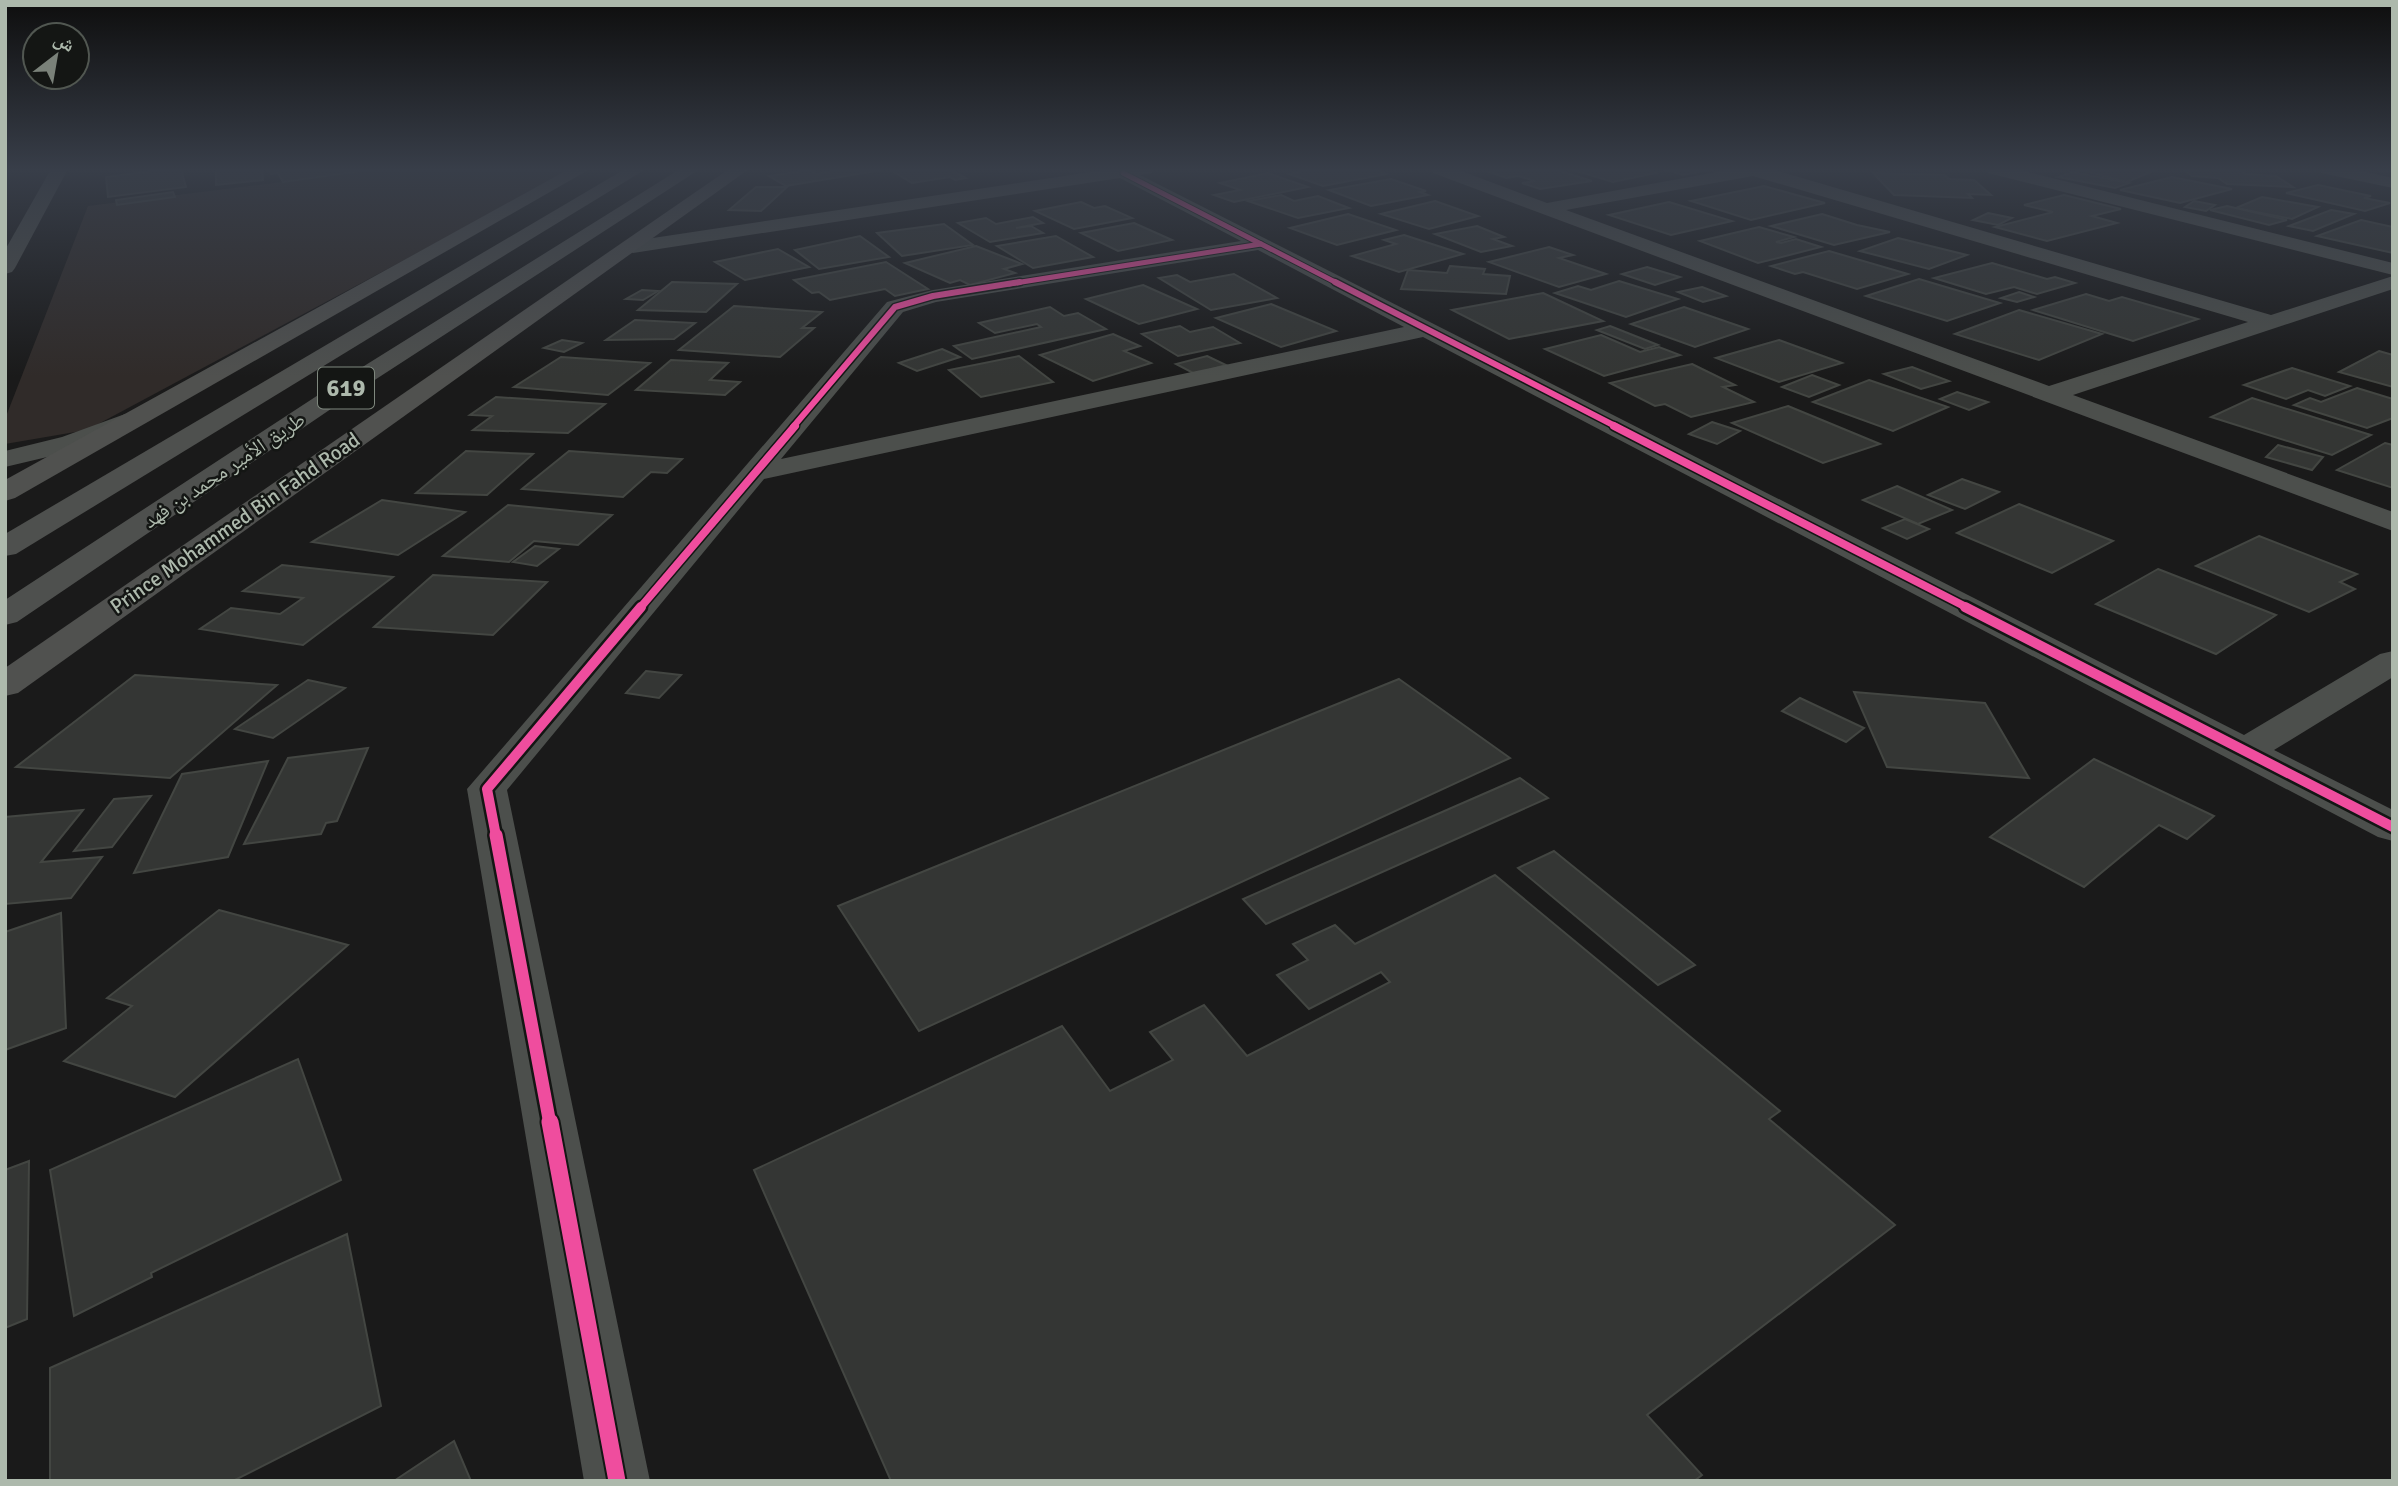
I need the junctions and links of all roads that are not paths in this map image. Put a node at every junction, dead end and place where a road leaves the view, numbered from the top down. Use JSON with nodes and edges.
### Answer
{"nodes":[{"id":1,"x":21,"y":238,"type":"edge"},
{"id":2,"x":459,"y":238,"type":"edge"},
{"id":3,"x":522,"y":238,"type":"edge"},
{"id":4,"x":582,"y":238,"type":"edge"},
{"id":5,"x":645,"y":238,"type":"edge"},
{"id":6,"x":690,"y":238,"type":"edge"},
{"id":7,"x":1251,"y":238,"type":"edge"},
{"id":8,"x":1624,"y":238,"type":"edge"},
{"id":9,"x":1990,"y":238,"type":"edge"},
{"id":10,"x":2268,"y":238,"type":"edge"},
{"id":11,"x":1261,"y":244,"type":"junction"},
{"id":12,"x":633,"y":247,"type":"junction"},
{"id":13,"x":5,"y":268,"type":"edge"},
{"id":14,"x":2393,"y":270,"type":"edge"},
{"id":15,"x":2393,"y":282,"type":"edge"},
{"id":16,"x":2272,"y":322,"type":"junction"},
{"id":17,"x":1426,"y":329,"type":"junction"},
{"id":18,"x":2048,"y":395,"type":"junction"},
{"id":19,"x":153,"y":411,"type":"junction"},
{"id":20,"x":5,"y":458,"type":"edge"},
{"id":21,"x":754,"y":473,"type":"junction"},
{"id":22,"x":5,"y":492,"type":"edge"},
{"id":23,"x":2393,"y":522,"type":"edge"},
{"id":24,"x":5,"y":547,"type":"edge"},
{"id":25,"x":5,"y":615,"type":"edge"},
{"id":26,"x":2393,"y":662,"type":"edge"},
{"id":27,"x":5,"y":685,"type":"edge"},
{"id":28,"x":2244,"y":751,"type":"junction"},
{"id":29,"x":2393,"y":827,"type":"edge"},
{"id":30,"x":617,"y":1481,"type":"edge"}],
"edges":[{"from":1,"to":13,"type":"street"},
{"from":2,"to":19,"type":"main road"},
{"from":3,"to":24,"type":"highway","name":"طريق الأمير محمد بن فهد","number":"619"},
{"from":4,"to":25,"type":"highway","name":"طريق الأمير محمد بن فهد","number":"619"},
{"from":5,"to":12,"type":"main road","name":"Prince Mohammed Bin Fahd Road"},
{"from":6,"to":12,"type":"street"},
{"from":7,"to":11,"type":"street"},
{"from":8,"to":18,"type":"street"},
{"from":9,"to":16,"type":"street"},
{"from":10,"to":14,"type":"street"},
{"from":11,"to":17,"type":"street"},
{"from":11,"to":21,"type":"street"},
{"from":12,"to":27,"type":"main road","name":"Prince Mohammed Bin Fahd Road"},
{"from":15,"to":16,"type":"street"},
{"from":16,"to":18,"type":"street"},
{"from":17,"to":21,"type":"street"},
{"from":17,"to":28,"type":"street"},
{"from":18,"to":23,"type":"street"},
{"from":19,"to":20,"type":"street"},
{"from":19,"to":22,"type":"main road"},
{"from":21,"to":30,"type":"street"},
{"from":26,"to":28,"type":"street"},
{"from":28,"to":29,"type":"street"}]}
